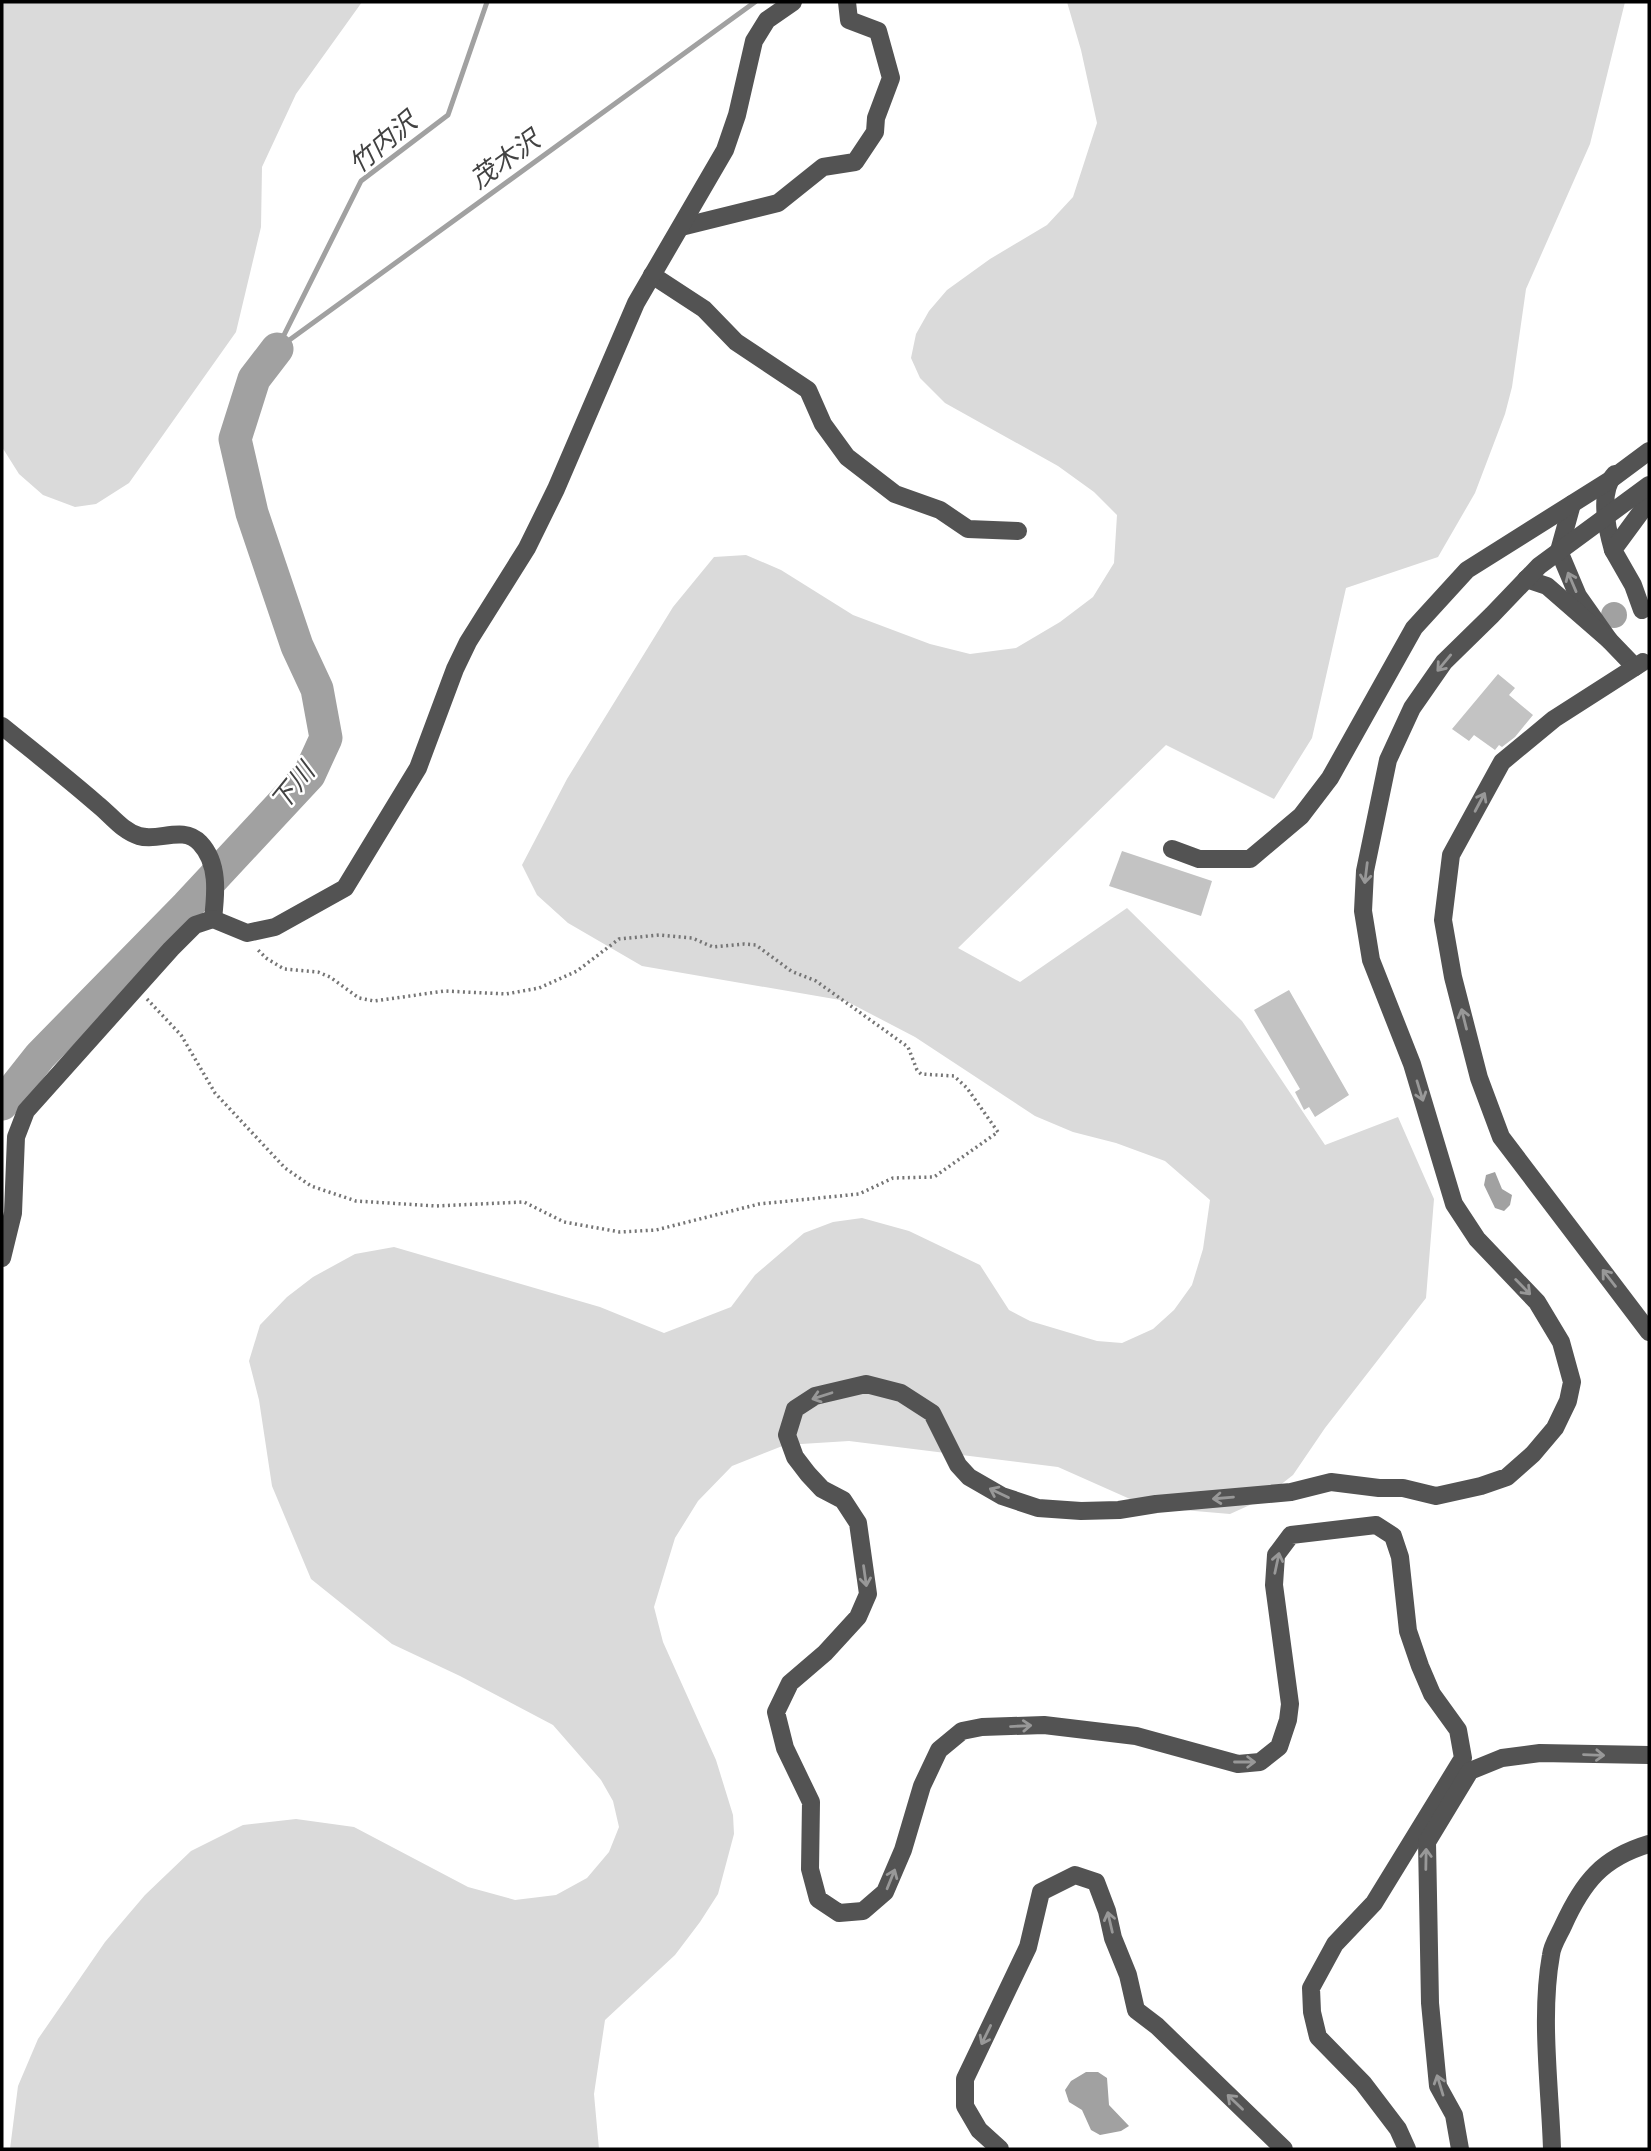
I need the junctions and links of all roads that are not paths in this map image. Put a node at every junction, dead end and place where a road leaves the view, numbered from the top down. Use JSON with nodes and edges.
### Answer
{"nodes":[{"id":1,"x":793,"y":2,"type":"edge"},
{"id":2,"x":847,"y":2,"type":"edge"},
{"id":3,"x":681,"y":226,"type":"junction"},
{"id":4,"x":652,"y":275,"type":"junction"},
{"id":5,"x":1649,"y":439,"type":"edge"},
{"id":6,"x":1649,"y":451,"type":"edge"},
{"id":7,"x":1610,"y":480,"type":"junction"},
{"id":8,"x":1649,"y":485,"type":"edge"},
{"id":9,"x":1649,"y":501,"type":"edge"},
{"id":10,"x":1572,"y":504,"type":"junction"},
{"id":11,"x":1604,"y":518,"type":"junction"},
{"id":12,"x":1018,"y":531,"type":"dead end"},
{"id":13,"x":1613,"y":550,"type":"junction"},
{"id":14,"x":1559,"y":551,"type":"junction"},
{"id":15,"x":1527,"y":579,"type":"junction"},
{"id":16,"x":1642,"y":610,"type":"dead end"},
{"id":17,"x":1609,"y":640,"type":"junction"},
{"id":18,"x":2,"y":726,"type":"edge"},
{"id":19,"x":1172,"y":849,"type":"dead end"},
{"id":20,"x":213,"y":919,"type":"junction"},
{"id":21,"x":2,"y":1258,"type":"edge"},
{"id":22,"x":1649,"y":1332,"type":"edge"},
{"id":23,"x":1649,"y":1755,"type":"edge"},
{"id":24,"x":1649,"y":1844,"type":"edge"},
{"id":25,"x":1000,"y":2149,"type":"edge"},
{"id":26,"x":1284,"y":2149,"type":"edge"},
{"id":27,"x":1407,"y":2149,"type":"edge"},
{"id":28,"x":1460,"y":2149,"type":"edge"},
{"id":29,"x":1552,"y":2149,"type":"edge"}],
"edges":[{"from":1,"to":3,"type":"street"},
{"from":2,"to":3,"type":"street"},
{"from":3,"to":4,"type":"street"},
{"from":4,"to":12,"type":"street"},
{"from":4,"to":20,"type":"street"},
{"from":5,"to":7,"type":"street"},
{"from":6,"to":7,"type":"street"},
{"from":7,"to":10,"type":"street"},
{"from":7,"to":11,"type":"street"},
{"from":8,"to":11,"type":"street"},
{"from":9,"to":13,"type":"street"},
{"from":10,"to":14,"type":"street"},
{"from":10,"to":19,"type":"street"},
{"from":11,"to":13,"type":"street"},
{"from":11,"to":14,"type":"street"},
{"from":13,"to":16,"type":"street"},
{"from":14,"to":15,"type":"street"},
{"from":17,"to":14,"type":"street","one_way":true},
{"from":15,"to":17,"type":"street"},
{"from":15,"to":27,"type":"street","one_way":true},
{"from":22,"to":17,"type":"street","one_way":true},
{"from":18,"to":20,"type":"street"},
{"from":20,"to":21,"type":"street"},
{"from":28,"to":23,"type":"street","one_way":true},
{"from":24,"to":29,"type":"street"},
{"from":26,"to":25,"type":"street","one_way":true}]}
